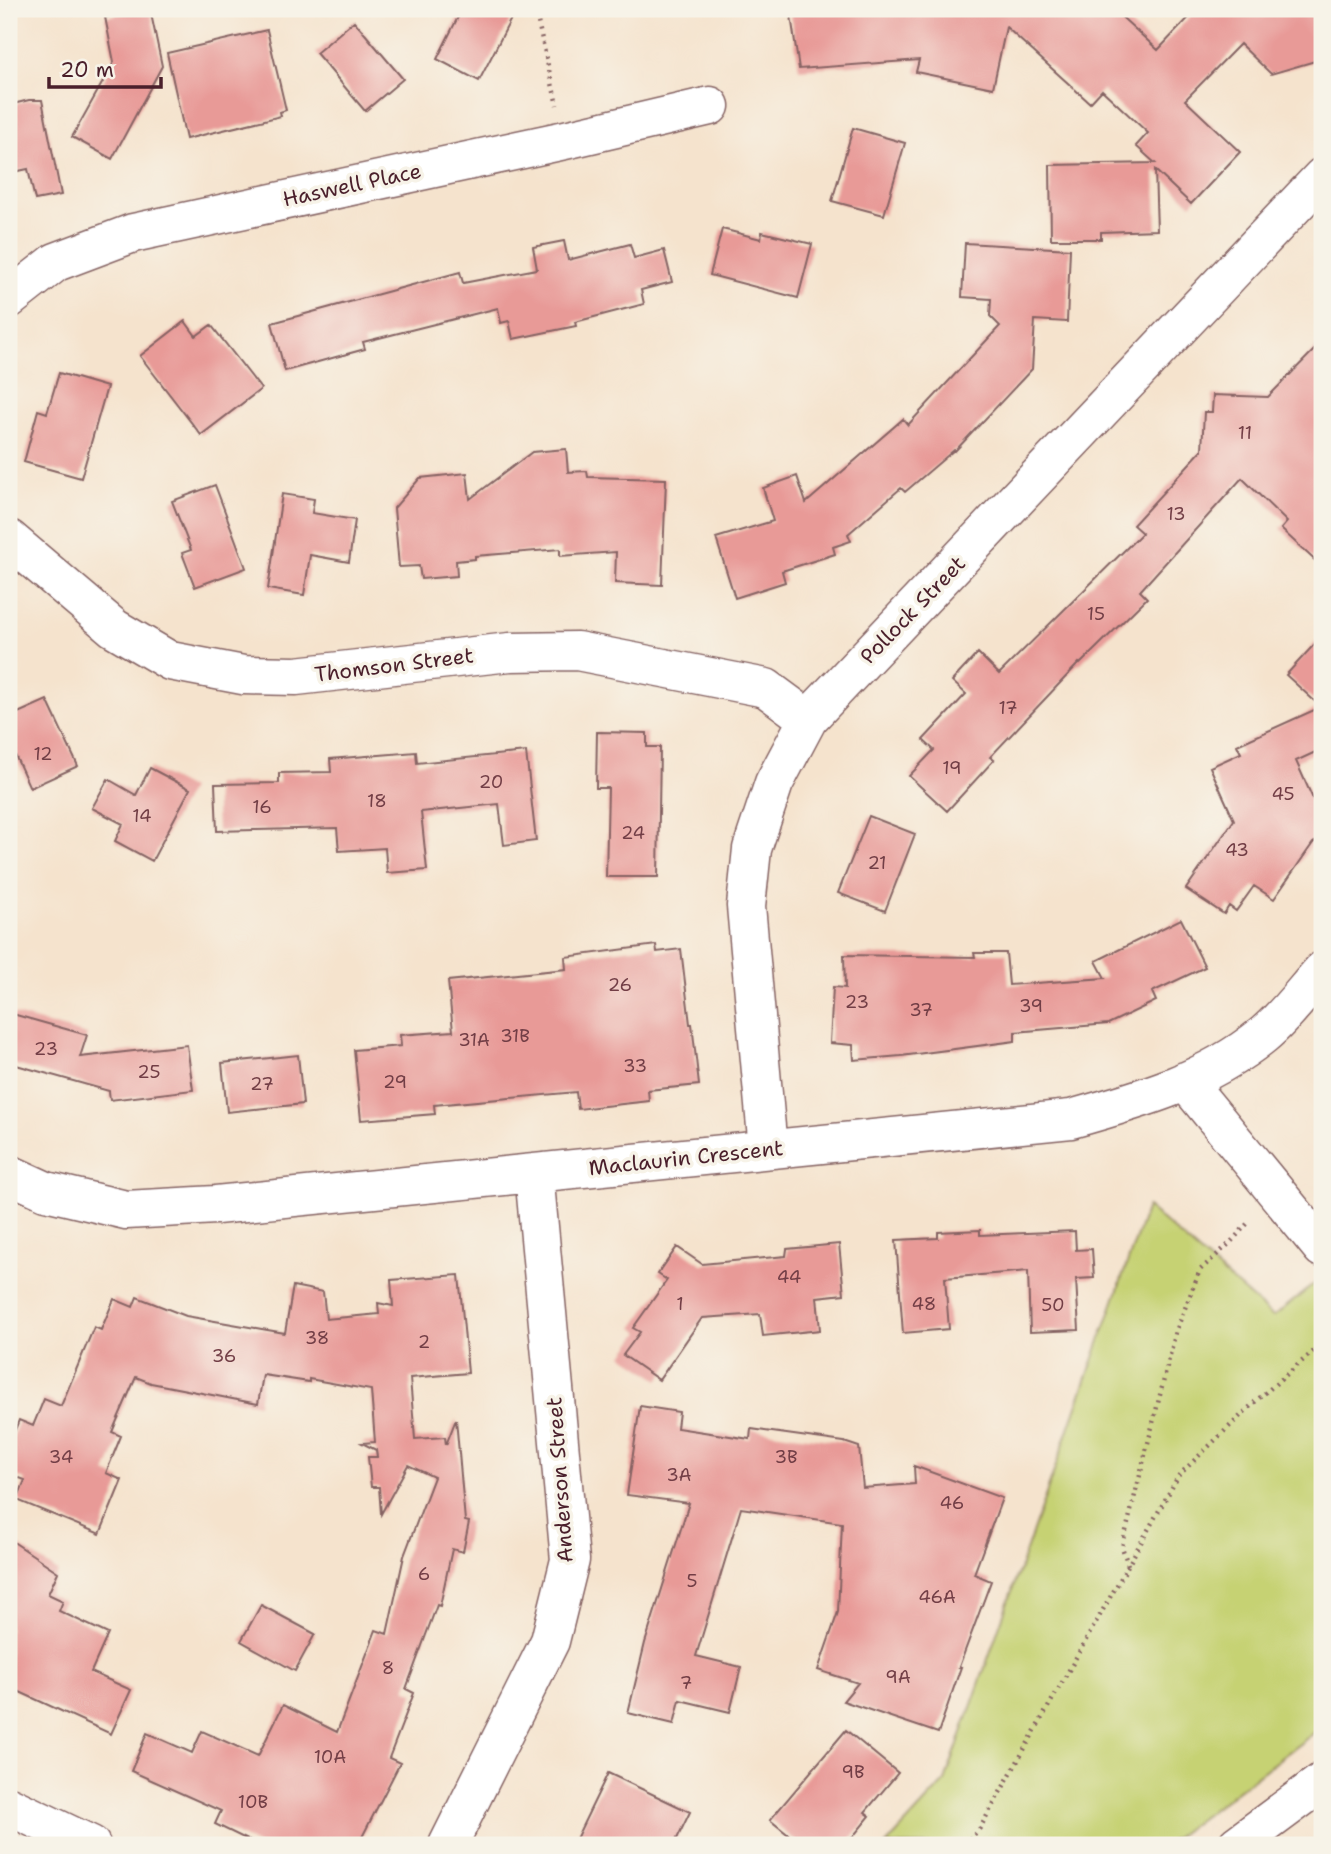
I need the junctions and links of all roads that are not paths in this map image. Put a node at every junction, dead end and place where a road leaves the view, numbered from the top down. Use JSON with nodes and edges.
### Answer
{"nodes":[{"id":1,"x":710,"y":106,"type":"dead end"},
{"id":2,"x":1322,"y":177,"type":"edge"},
{"id":3,"x":9,"y":299,"type":"edge"},
{"id":4,"x":9,"y":539,"type":"edge"},
{"id":5,"x":808,"y":719,"type":"junction"},
{"id":6,"x":1322,"y":971,"type":"edge"},
{"id":7,"x":1185,"y":1081,"type":"junction"},
{"id":8,"x":768,"y":1149,"type":"junction"},
{"id":9,"x":534,"y":1173,"type":"junction"},
{"id":10,"x":9,"y":1174,"type":"edge"},
{"id":11,"x":1322,"y":1248,"type":"edge"},
{"id":12,"x":1322,"y":1782,"type":"edge"},
{"id":13,"x":9,"y":1806,"type":"edge"},
{"id":14,"x":91,"y":1845,"type":"edge"},
{"id":15,"x":448,"y":1845,"type":"edge"},
{"id":16,"x":1237,"y":1845,"type":"edge"}],
"edges":[{"from":1,"to":3,"type":"street","name":"Haswell Place"},
{"from":2,"to":5,"type":"street","name":"Pollock Street"},
{"from":4,"to":5,"type":"street","name":"Thomson Street"},
{"from":5,"to":8,"type":"street","name":"Pollock Street"},
{"from":6,"to":7,"type":"street","name":"Maclaurin Crescent"},
{"from":7,"to":8,"type":"street","name":"Maclaurin Crescent"},
{"from":7,"to":11,"type":"street"},
{"from":8,"to":9,"type":"street","name":"Maclaurin Crescent"},
{"from":9,"to":10,"type":"street","name":"Maclaurin Crescent"},
{"from":9,"to":15,"type":"street","name":"Anderson Street"},
{"from":12,"to":16,"type":"street"},
{"from":13,"to":14,"type":"street"}]}
